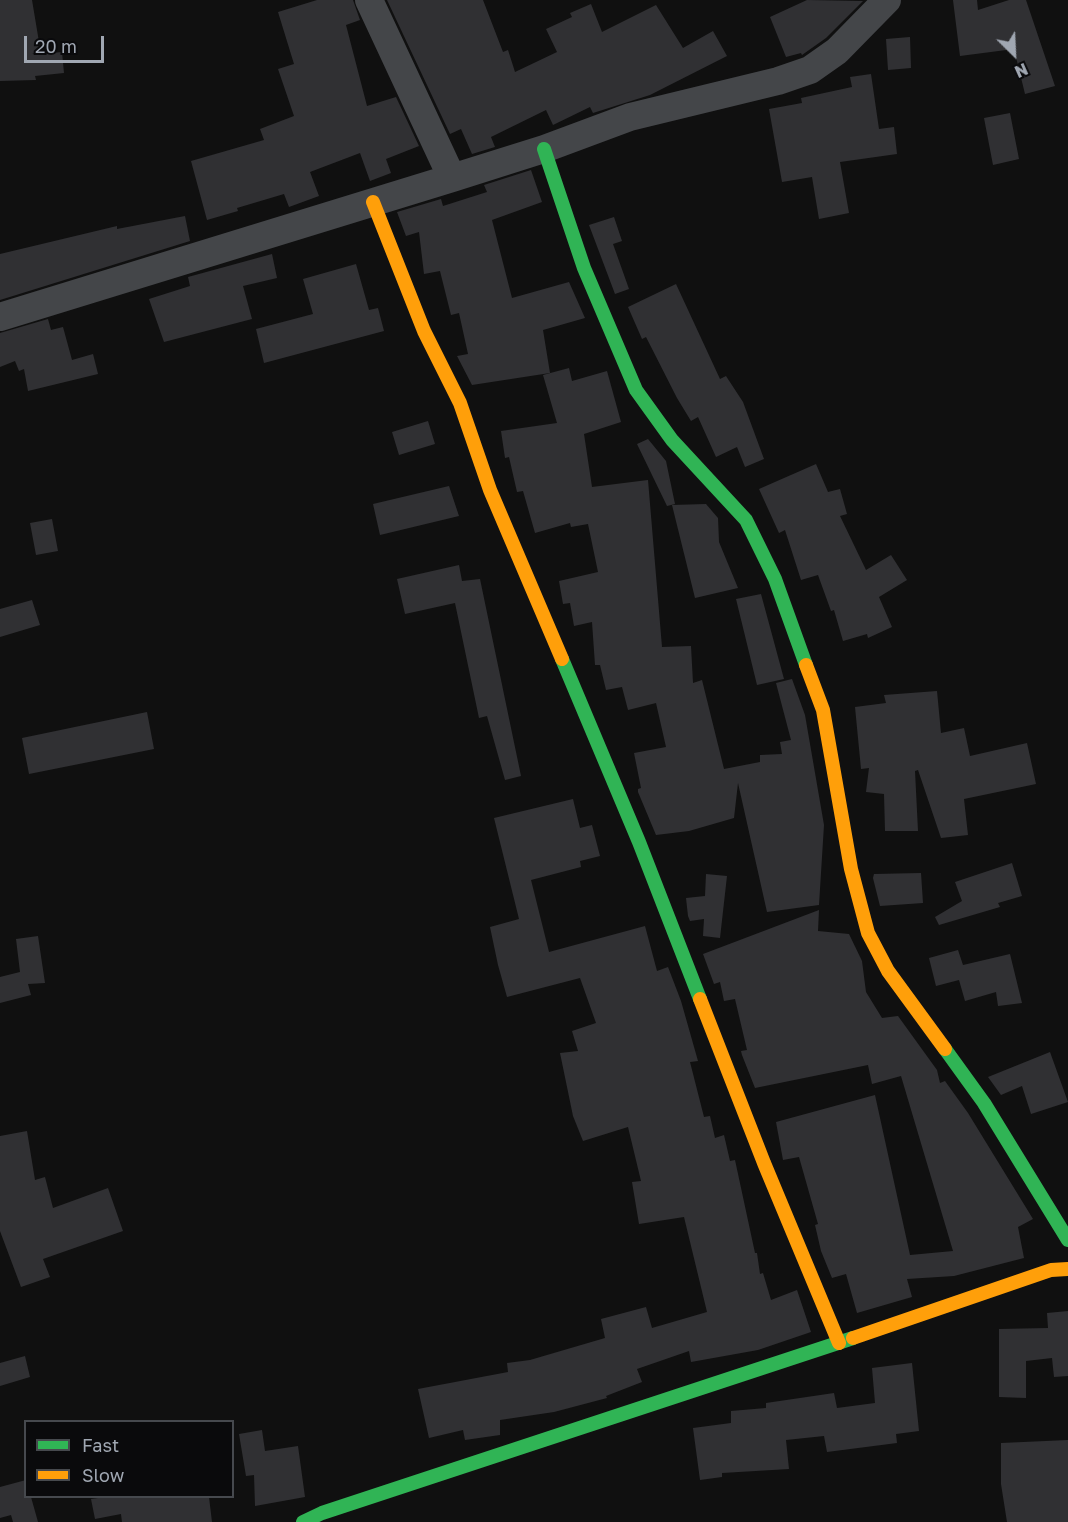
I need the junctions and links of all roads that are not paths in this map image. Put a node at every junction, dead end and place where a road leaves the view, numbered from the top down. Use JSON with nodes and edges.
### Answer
{"nodes":[{"id":1,"x":369,"y":0,"type":"edge"},
{"id":2,"x":887,"y":0,"type":"edge"},
{"id":3,"x":544,"y":148,"type":"junction"},
{"id":4,"x":452,"y":178,"type":"junction"},
{"id":5,"x":374,"y":202,"type":"junction"},
{"id":6,"x":0,"y":317,"type":"edge"},
{"id":7,"x":1068,"y":1240,"type":"edge"},
{"id":8,"x":1068,"y":1269,"type":"edge"},
{"id":9,"x":839,"y":1344,"type":"junction"},
{"id":10,"x":303,"y":1522,"type":"edge"}],
"edges":[{"from":1,"to":4,"type":"street"},
{"from":2,"to":3,"type":"street"},
{"from":3,"to":4,"type":"street"},
{"from":3,"to":7,"type":"street"},
{"from":4,"to":5,"type":"street"},
{"from":5,"to":6,"type":"street"},
{"from":5,"to":9,"type":"street"},
{"from":8,"to":9,"type":"street"},
{"from":9,"to":10,"type":"street"}]}
